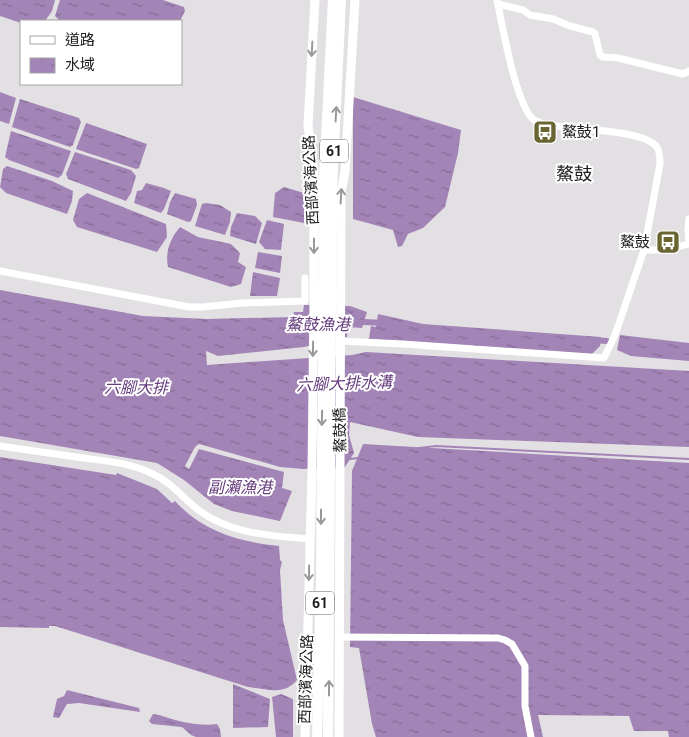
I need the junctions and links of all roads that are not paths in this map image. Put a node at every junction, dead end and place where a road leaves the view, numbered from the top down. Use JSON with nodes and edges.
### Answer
{"nodes":[{"id":1,"x":315,"y":0,"type":"edge"},
{"id":2,"x":333,"y":0,"type":"edge"},
{"id":3,"x":341,"y":0,"type":"edge"},
{"id":4,"x":355,"y":0,"type":"edge"},
{"id":5,"x":498,"y":2,"type":"edge"},
{"id":6,"x":689,"y":71,"type":"edge"},
{"id":7,"x":689,"y":219,"type":"edge"},
{"id":8,"x":689,"y":244,"type":"edge"},
{"id":9,"x":644,"y":250,"type":"junction"},
{"id":10,"x":0,"y":271,"type":"edge"},
{"id":11,"x":305,"y":278,"type":"dead end"},
{"id":12,"x":328,"y":300,"type":"junction"},
{"id":13,"x":340,"y":341,"type":"junction"},
{"id":14,"x":0,"y":446,"type":"edge"},
{"id":15,"x":322,"y":470,"type":"junction"},
{"id":16,"x":310,"y":539,"type":"junction"},
{"id":17,"x":339,"y":637,"type":"junction"},
{"id":18,"x":304,"y":737,"type":"edge"},
{"id":19,"x":317,"y":737,"type":"edge"},
{"id":20,"x":328,"y":737,"type":"edge"},
{"id":21,"x":339,"y":737,"type":"edge"},
{"id":22,"x":531,"y":737,"type":"edge"}],
"edges":[{"from":1,"to":12,"type":"main road","name":"西部濱海公路","one_way":true},
{"from":2,"to":12,"type":"highway","number":"61"},
{"from":12,"to":3,"type":"highway","number":"61","one_way":true},
{"from":12,"to":4,"type":"main road","name":"西部濱海公路","one_way":true},
{"from":5,"to":6,"type":"street"},
{"from":5,"to":9,"type":"street"},
{"from":7,"to":8,"type":"street"},
{"from":8,"to":9,"type":"street"},
{"from":9,"to":13,"type":"street"},
{"from":10,"to":11,"type":"street"},
{"from":12,"to":13,"type":"main road","name":"鰲鼓橋"},
{"from":12,"to":15,"type":"highway","name":"鰲鼓橋","number":"61"},
{"from":13,"to":17,"type":"main road","name":"鰲鼓橋"},
{"from":14,"to":16,"type":"street"},
{"from":15,"to":16,"type":"main road","name":"西部濱海公路"},
{"from":15,"to":19,"type":"highway","number":"61","one_way":true},
{"from":20,"to":15,"type":"highway","number":"61","one_way":true},
{"from":16,"to":18,"type":"main road","name":"西部濱海公路","one_way":true},
{"from":17,"to":21,"type":"main road"},
{"from":17,"to":22,"type":"street"}]}
